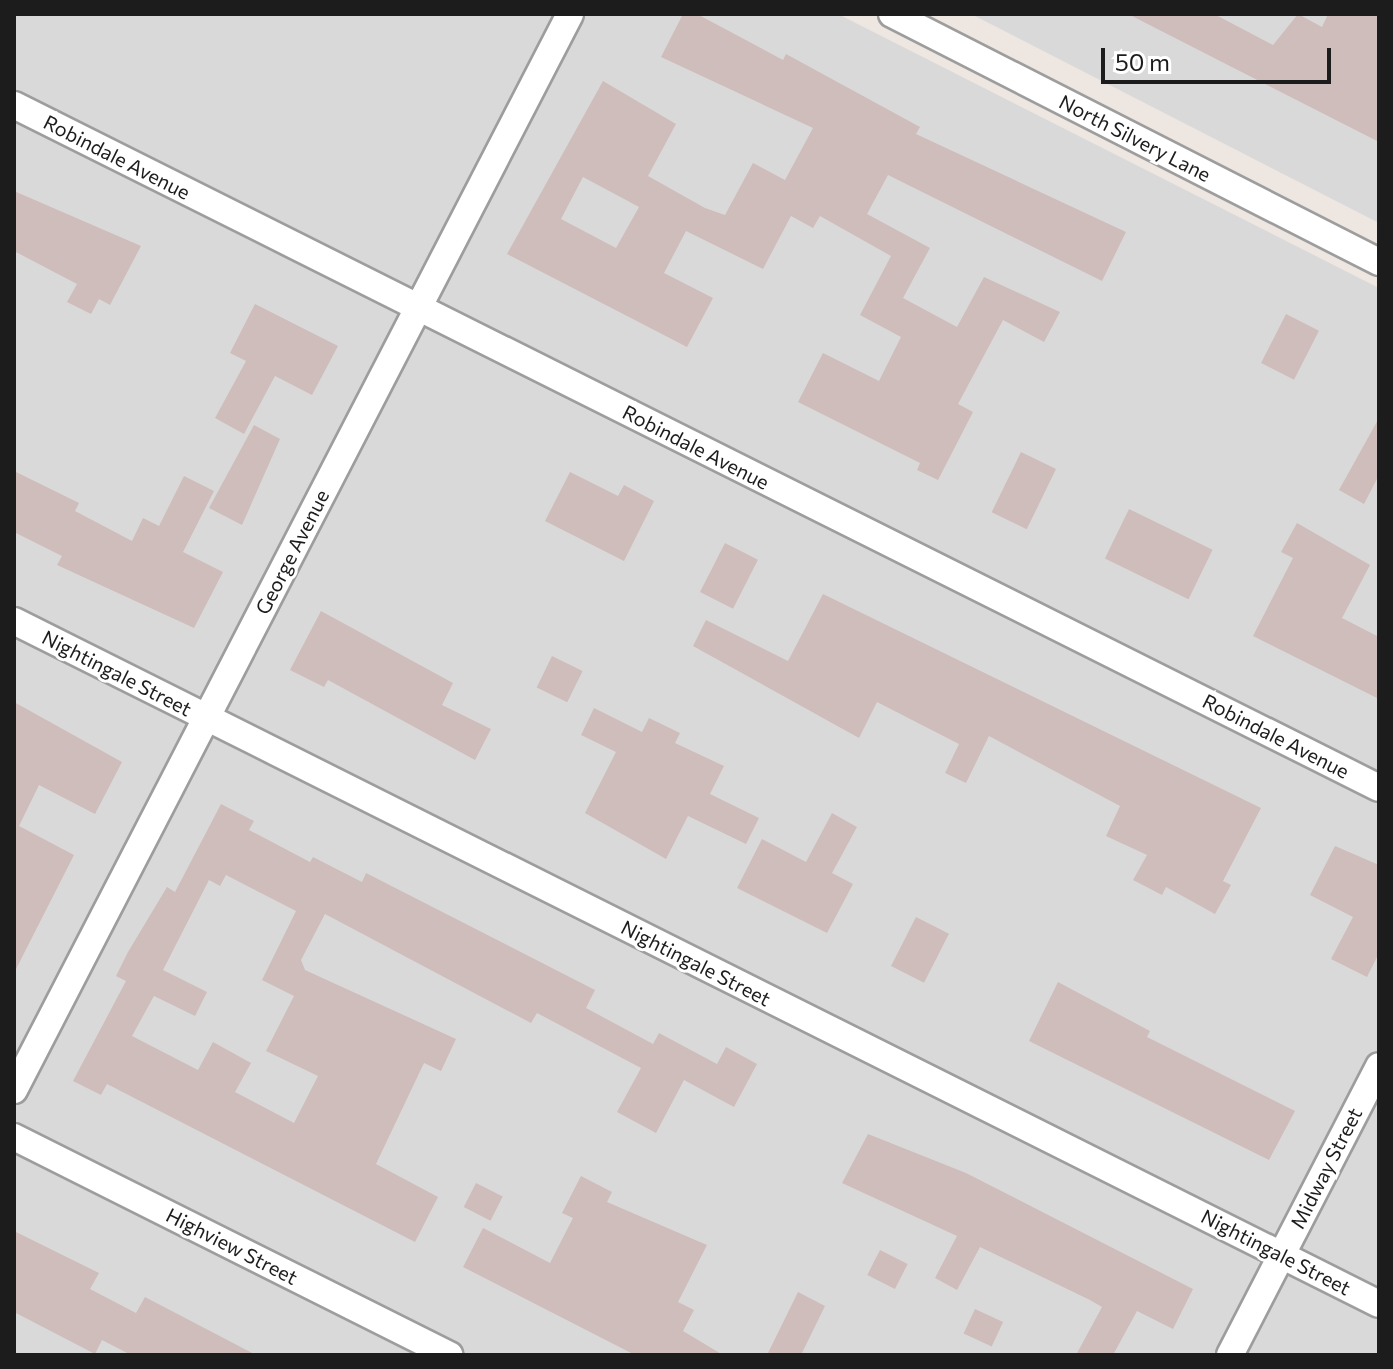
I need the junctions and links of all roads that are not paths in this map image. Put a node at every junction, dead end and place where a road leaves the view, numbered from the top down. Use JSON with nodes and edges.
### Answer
{"nodes":[{"id":1,"x":570,"y":14,"type":"edge"},
{"id":2,"x":892,"y":14,"type":"edge"},
{"id":3,"x":14,"y":105,"type":"edge"},
{"id":4,"x":1379,"y":262,"type":"edge"},
{"id":5,"x":418,"y":308,"type":"junction"},
{"id":6,"x":14,"y":621,"type":"edge"},
{"id":7,"x":206,"y":718,"type":"junction"},
{"id":8,"x":1379,"y":788,"type":"edge"},
{"id":9,"x":1379,"y":1066,"type":"edge"},
{"id":10,"x":14,"y":1090,"type":"edge"},
{"id":11,"x":14,"y":1137,"type":"edge"},
{"id":12,"x":1281,"y":1255,"type":"junction"},
{"id":13,"x":1379,"y":1304,"type":"edge"},
{"id":14,"x":450,"y":1355,"type":"edge"},
{"id":15,"x":1230,"y":1355,"type":"edge"}],
"edges":[{"from":1,"to":5,"type":"street","name":"George Avenue"},
{"from":2,"to":4,"type":"street","name":"North Silvery Lane"},
{"from":3,"to":5,"type":"street","name":"Robindale Avenue"},
{"from":5,"to":7,"type":"street","name":"George Avenue"},
{"from":5,"to":8,"type":"street","name":"Robindale Avenue"},
{"from":6,"to":7,"type":"street","name":"Nightingale Street"},
{"from":7,"to":10,"type":"street","name":"George Avenue"},
{"from":7,"to":12,"type":"street","name":"Nightingale Street"},
{"from":9,"to":12,"type":"street","name":"Midway Street"},
{"from":11,"to":14,"type":"street","name":"Highview Street"},
{"from":12,"to":13,"type":"street","name":"Nightingale Street"},
{"from":12,"to":15,"type":"street","name":"Midway Street"}]}
